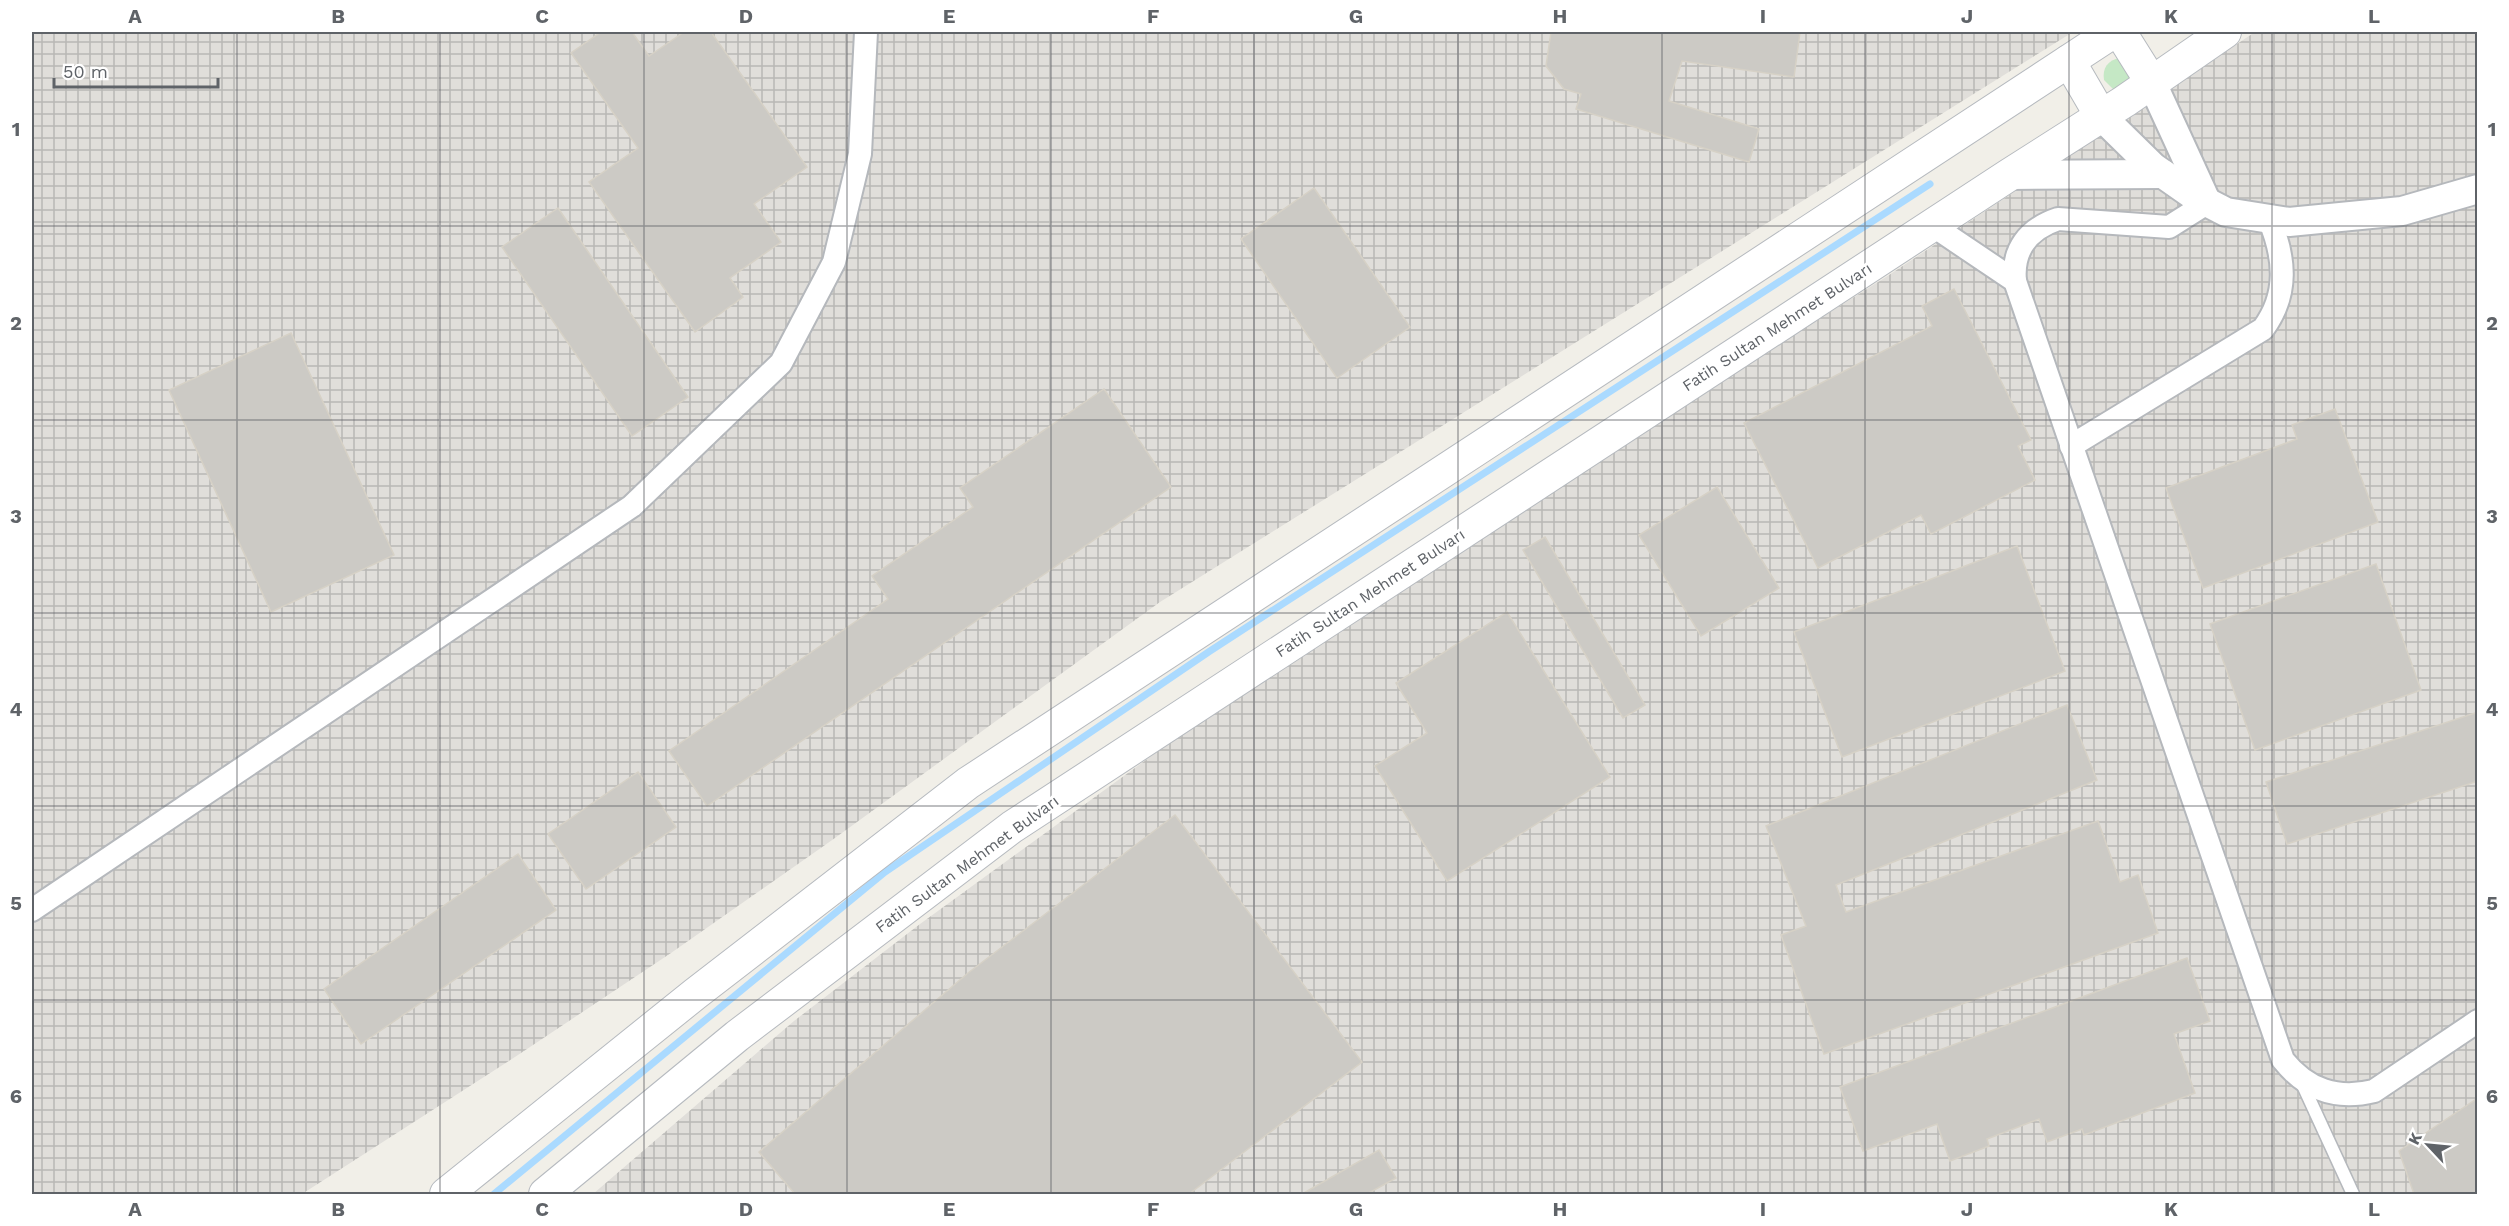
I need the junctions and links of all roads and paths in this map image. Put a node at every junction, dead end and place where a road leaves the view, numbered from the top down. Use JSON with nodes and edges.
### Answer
{"nodes":[{"id":1,"x":866,"y":32,"type":"edge"},
{"id":2,"x":2120,"y":32,"type":"edge"},
{"id":3,"x":2225,"y":32,"type":"edge"},
{"id":4,"x":2089,"y":42,"type":"edge"},
{"id":5,"x":2152,"y":83,"type":"junction"},
{"id":6,"x":2101,"y":116,"type":"junction"},
{"id":7,"x":2163,"y":174,"type":"junction"},
{"id":8,"x":2009,"y":175,"type":"junction"},
{"id":9,"x":2478,"y":189,"type":"edge"},
{"id":10,"x":2207,"y":203,"type":"junction"},
{"id":11,"x":2269,"y":219,"type":"junction"},
{"id":12,"x":1932,"y":225,"type":"junction"},
{"id":13,"x":2015,"y":282,"type":"junction"},
{"id":14,"x":2071,"y":446,"type":"junction"},
{"id":15,"x":32,"y":910,"type":"edge"},
{"id":16,"x":2478,"y":1021,"type":"edge"},
{"id":17,"x":2300,"y":1079,"type":"junction"},
{"id":18,"x":446,"y":1194,"type":"edge"},
{"id":19,"x":545,"y":1194,"type":"edge"},
{"id":20,"x":2353,"y":1194,"type":"edge"}],
"edges":[{"from":1,"to":15,"type":"street"},
{"from":2,"to":5,"type":"main road"},
{"from":3,"to":5,"type":"main road","name":"Fatih Sultan Mehmet Bulvarı"},
{"from":4,"to":6,"type":"main road"},
{"from":4,"to":18,"type":"main road"},
{"from":5,"to":6,"type":"main road","name":"Fatih Sultan Mehmet Bulvarı"},
{"from":5,"to":10,"type":"street"},
{"from":6,"to":7,"type":"street"},
{"from":6,"to":8,"type":"main road","name":"Fatih Sultan Mehmet Bulvarı"},
{"from":7,"to":8,"type":"street"},
{"from":7,"to":10,"type":"street"},
{"from":8,"to":12,"type":"main road","name":"Fatih Sultan Mehmet Bulvarı"},
{"from":9,"to":11,"type":"street"},
{"from":10,"to":11,"type":"street"},
{"from":10,"to":13,"type":"street"},
{"from":11,"to":14,"type":"street"},
{"from":12,"to":13,"type":"street"},
{"from":12,"to":19,"type":"main road","name":"Fatih Sultan Mehmet Bulvarı"},
{"from":13,"to":14,"type":"street"},
{"from":14,"to":17,"type":"street"},
{"from":16,"to":17,"type":"street"},
{"from":17,"to":20,"type":"lane"}]}
